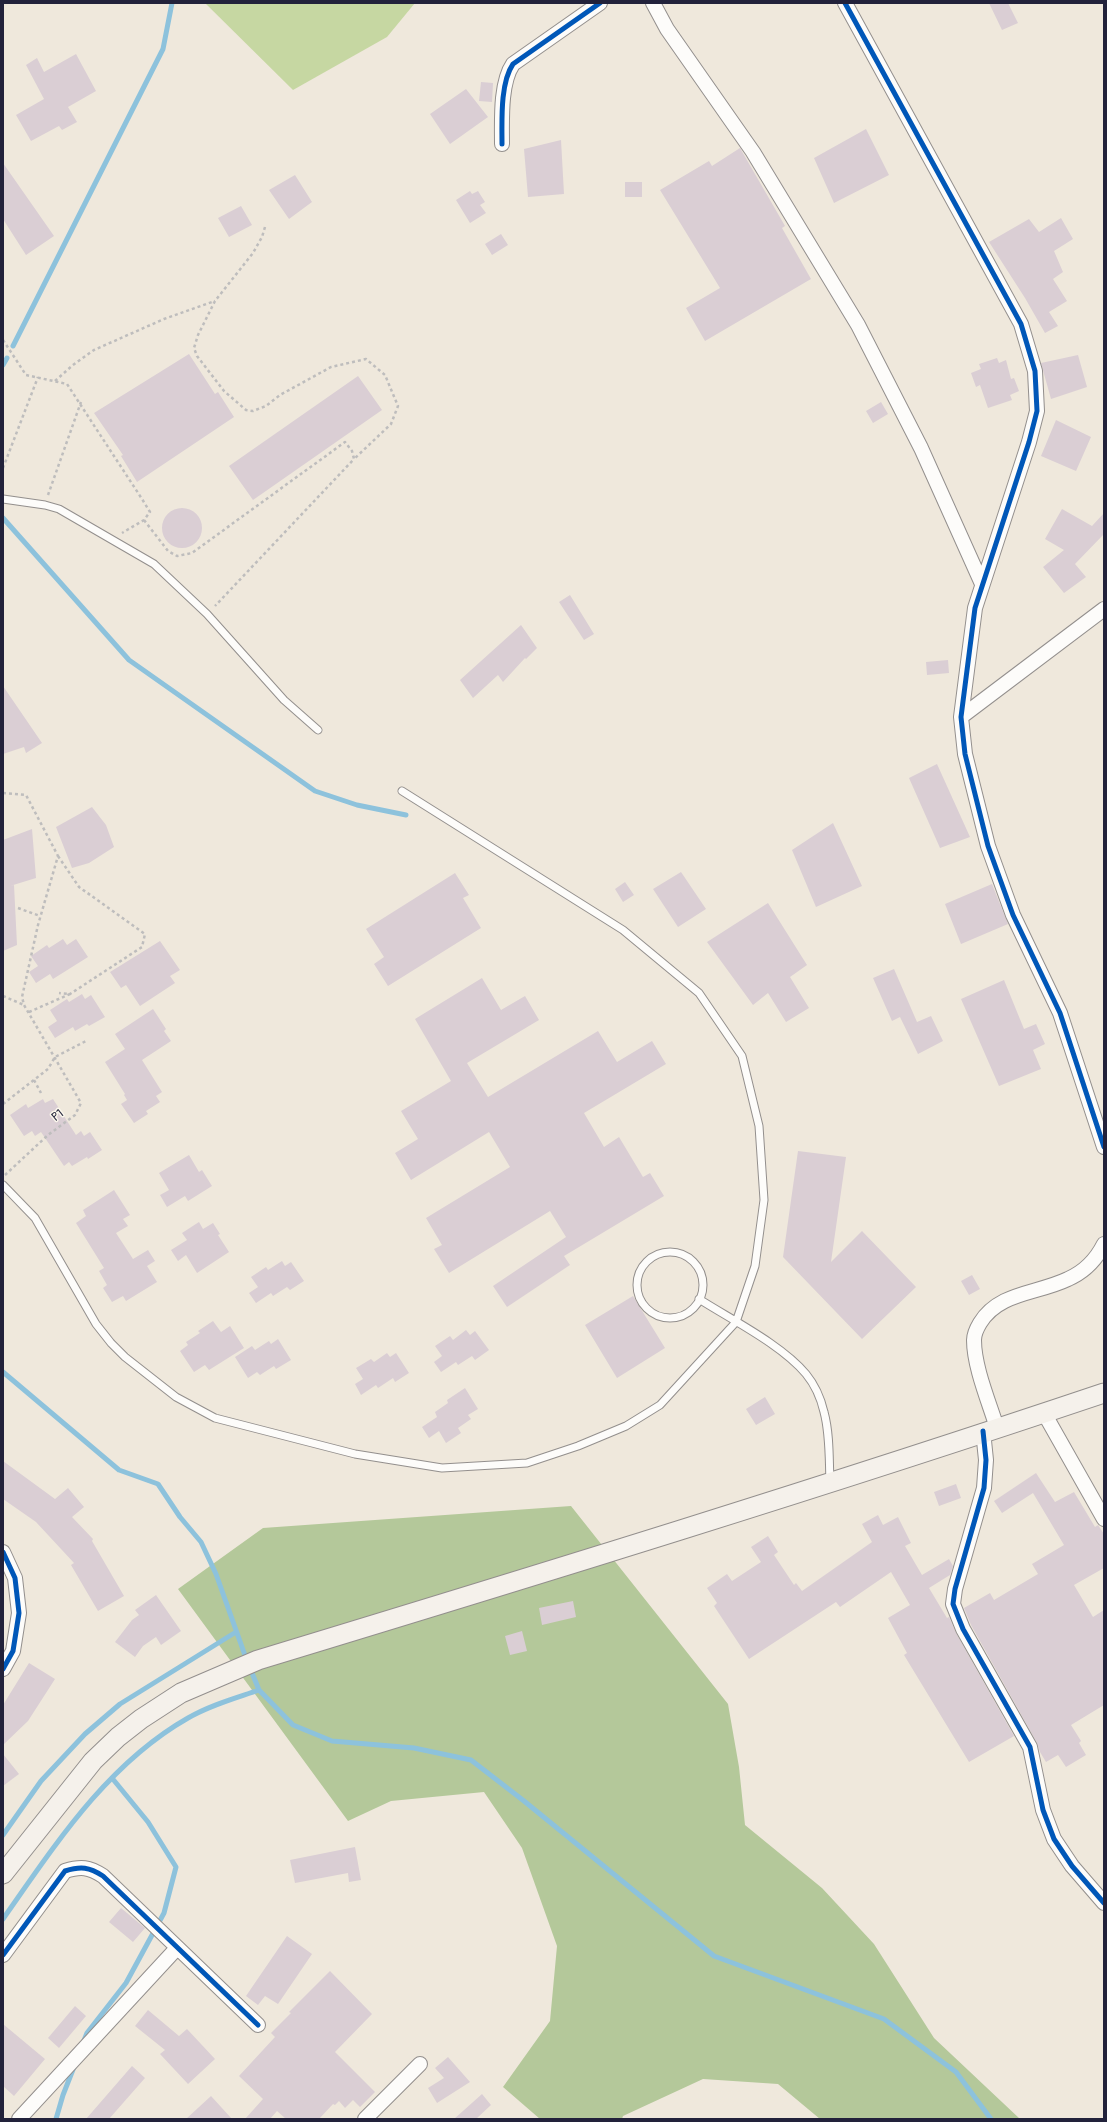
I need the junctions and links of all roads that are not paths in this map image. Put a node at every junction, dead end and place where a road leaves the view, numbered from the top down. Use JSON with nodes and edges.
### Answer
{"nodes":[{"id":1,"x":600,"y":3,"type":"edge"},
{"id":2,"x":653,"y":3,"type":"edge"},
{"id":3,"x":845,"y":3,"type":"edge"},
{"id":4,"x":502,"y":144,"type":"dead end"},
{"id":5,"x":3,"y":499,"type":"edge"},
{"id":6,"x":982,"y":584,"type":"junction"},
{"id":7,"x":1104,"y":609,"type":"edge"},
{"id":8,"x":961,"y":717,"type":"junction"},
{"id":9,"x":318,"y":730,"type":"dead end"},
{"id":10,"x":402,"y":791,"type":"dead end"},
{"id":11,"x":1104,"y":1147,"type":"edge"},
{"id":12,"x":3,"y":1185,"type":"edge"},
{"id":13,"x":1104,"y":1244,"type":"edge"},
{"id":14,"x":699,"y":1299,"type":"junction"},
{"id":15,"x":736,"y":1322,"type":"junction"},
{"id":16,"x":1104,"y":1392,"type":"edge"},
{"id":17,"x":1044,"y":1413,"type":"junction"},
{"id":18,"x":990,"y":1430,"type":"junction"},
{"id":19,"x":830,"y":1482,"type":"junction"},
{"id":20,"x":1104,"y":1519,"type":"edge"},
{"id":21,"x":3,"y":1552,"type":"edge"},
{"id":22,"x":3,"y":1669,"type":"edge"},
{"id":23,"x":3,"y":1874,"type":"edge"},
{"id":24,"x":1104,"y":1903,"type":"edge"},
{"id":25,"x":177,"y":1948,"type":"junction"},
{"id":26,"x":3,"y":1955,"type":"edge"},
{"id":27,"x":258,"y":2025,"type":"dead end"},
{"id":28,"x":420,"y":2064,"type":"dead end"},
{"id":29,"x":19,"y":2119,"type":"edge"},
{"id":30,"x":365,"y":2119,"type":"edge"}],
"edges":[{"from":1,"to":4,"type":"street"},
{"from":2,"to":6,"type":"street"},
{"from":3,"to":6,"type":"street"},
{"from":5,"to":9,"type":"lane"},
{"from":6,"to":8,"type":"street"},
{"from":7,"to":8,"type":"street"},
{"from":8,"to":11,"type":"street"},
{"from":10,"to":15,"type":"lane"},
{"from":12,"to":15,"type":"lane"},
{"from":13,"to":18,"type":"street"},
{"from":14,"to":14,"type":"lane"},
{"from":14,"to":15,"type":"lane"},
{"from":15,"to":19,"type":"lane"},
{"from":16,"to":17,"type":"main road"},
{"from":17,"to":18,"type":"main road"},
{"from":17,"to":20,"type":"street"},
{"from":18,"to":19,"type":"main road"},
{"from":18,"to":24,"type":"street"},
{"from":19,"to":23,"type":"main road"},
{"from":21,"to":22,"type":"street"},
{"from":25,"to":26,"type":"street"},
{"from":25,"to":27,"type":"street"},
{"from":25,"to":29,"type":"street"},
{"from":28,"to":30,"type":"street"}]}
